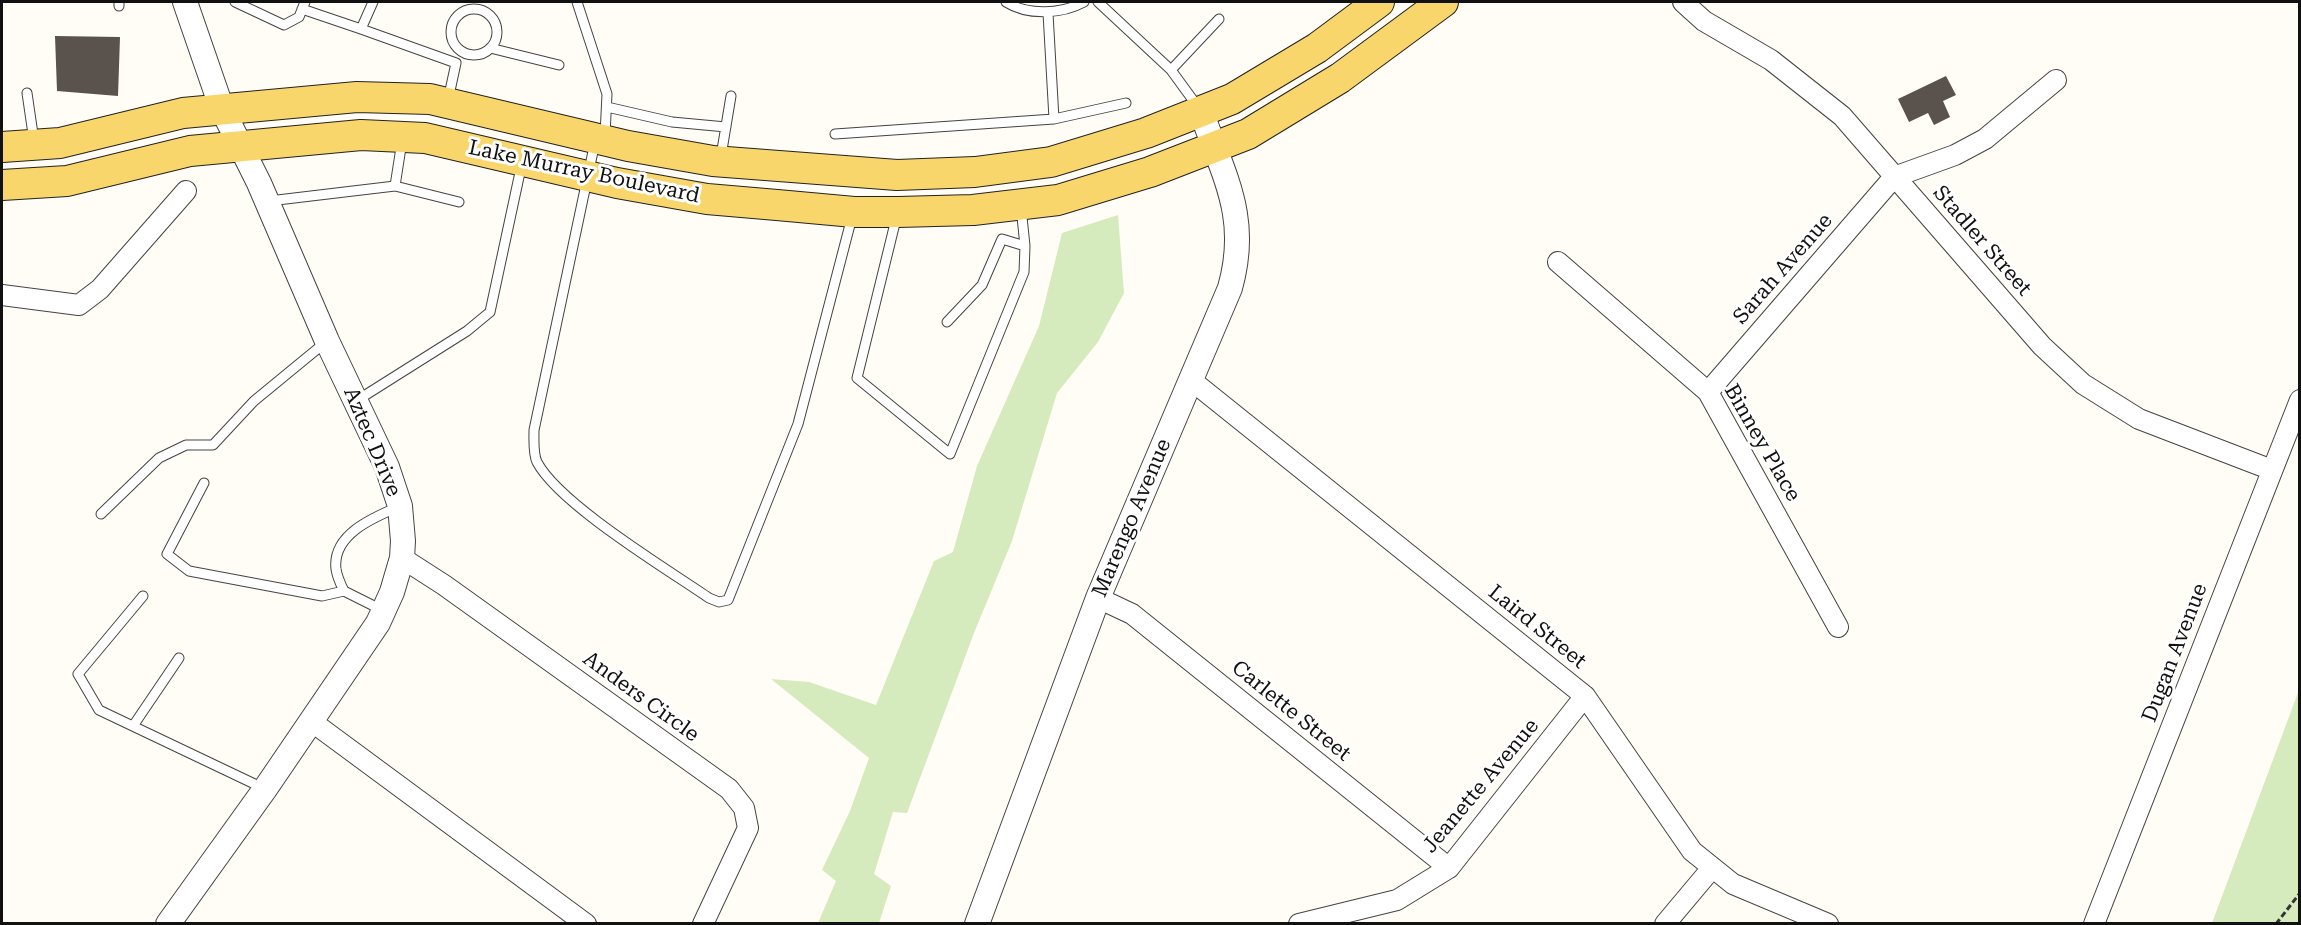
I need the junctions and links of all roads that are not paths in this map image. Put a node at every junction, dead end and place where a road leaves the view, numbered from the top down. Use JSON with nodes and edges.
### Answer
{"nodes":[{"id":1,"x":185,"y":2,"type":"edge"},
{"id":2,"x":235,"y":2,"type":"edge"},
{"id":3,"x":373,"y":2,"type":"edge"},
{"id":4,"x":577,"y":2,"type":"edge"},
{"id":5,"x":1006,"y":2,"type":"edge"},
{"id":6,"x":1084,"y":2,"type":"edge"},
{"id":7,"x":1098,"y":2,"type":"edge"},
{"id":8,"x":1379,"y":2,"type":"edge"},
{"id":9,"x":1443,"y":2,"type":"edge"},
{"id":10,"x":1683,"y":2,"type":"edge"},
{"id":11,"x":303,"y":5,"type":"edge"},
{"id":12,"x":1048,"y":13,"type":"junction"},
{"id":13,"x":1219,"y":19,"type":"dead end"},
{"id":14,"x":361,"y":29,"type":"junction"},
{"id":15,"x":490,"y":48,"type":"junction"},
{"id":16,"x":462,"y":52,"type":"junction"},
{"id":17,"x":456,"y":63,"type":"junction"},
{"id":18,"x":559,"y":65,"type":"dead end"},
{"id":19,"x":1171,"y":70,"type":"junction"},
{"id":20,"x":2056,"y":81,"type":"dead end"},
{"id":21,"x":27,"y":93,"type":"dead end"},
{"id":22,"x":731,"y":96,"type":"dead end"},
{"id":23,"x":1126,"y":103,"type":"dead end"},
{"id":24,"x":448,"y":104,"type":"junction"},
{"id":25,"x":607,"y":107,"type":"junction"},
{"id":26,"x":1200,"y":111,"type":"junction"},
{"id":27,"x":1054,"y":119,"type":"junction"},
{"id":28,"x":726,"y":127,"type":"junction"},
{"id":29,"x":232,"y":128,"type":"junction"},
{"id":30,"x":835,"y":134,"type":"dead end"},
{"id":31,"x":402,"y":137,"type":"junction"},
{"id":32,"x":600,"y":139,"type":"junction"},
{"id":33,"x":34,"y":145,"type":"junction"},
{"id":34,"x":2,"y":147,"type":"edge"},
{"id":35,"x":1214,"y":147,"type":"junction"},
{"id":36,"x":522,"y":160,"type":"junction"},
{"id":37,"x":720,"y":162,"type":"junction"},
{"id":38,"x":1014,"y":167,"type":"junction"},
{"id":39,"x":586,"y":175,"type":"junction"},
{"id":40,"x":1894,"y":177,"type":"junction"},
{"id":41,"x":2,"y":185,"type":"edge"},
{"id":42,"x":395,"y":186,"type":"junction"},
{"id":43,"x":186,"y":191,"type":"dead end"},
{"id":44,"x":267,"y":202,"type":"junction"},
{"id":45,"x":459,"y":202,"type":"dead end"},
{"id":46,"x":1020,"y":204,"type":"junction"},
{"id":47,"x":854,"y":212,"type":"junction"},
{"id":48,"x":898,"y":212,"type":"junction"},
{"id":49,"x":1025,"y":246,"type":"junction"},
{"id":50,"x":1557,"y":262,"type":"dead end"},
{"id":51,"x":2,"y":295,"type":"edge"},
{"id":52,"x":947,"y":322,"type":"dead end"},
{"id":53,"x":327,"y":341,"type":"junction"},
{"id":54,"x":1191,"y":380,"type":"junction"},
{"id":55,"x":1708,"y":392,"type":"junction"},
{"id":56,"x":2300,"y":400,"type":"edge"},
{"id":57,"x":356,"y":401,"type":"junction"},
{"id":58,"x":2272,"y":470,"type":"junction"},
{"id":59,"x":204,"y":483,"type":"dead end"},
{"id":60,"x":400,"y":506,"type":"junction"},
{"id":61,"x":101,"y":514,"type":"dead end"},
{"id":62,"x":402,"y":558,"type":"junction"},
{"id":63,"x":344,"y":591,"type":"junction"},
{"id":64,"x":143,"y":596,"type":"dead end"},
{"id":65,"x":1098,"y":598,"type":"junction"},
{"id":66,"x":384,"y":611,"type":"junction"},
{"id":67,"x":1838,"y":627,"type":"dead end"},
{"id":68,"x":179,"y":658,"type":"dead end"},
{"id":69,"x":1585,"y":696,"type":"junction"},
{"id":70,"x":311,"y":722,"type":"junction"},
{"id":71,"x":133,"y":726,"type":"junction"},
{"id":72,"x":265,"y":789,"type":"junction"},
{"id":73,"x":1449,"y":868,"type":"junction"},
{"id":74,"x":1712,"y":868,"type":"junction"},
{"id":75,"x":168,"y":924,"type":"edge"},
{"id":76,"x":586,"y":924,"type":"edge"},
{"id":77,"x":703,"y":924,"type":"edge"},
{"id":78,"x":977,"y":924,"type":"edge"},
{"id":79,"x":1299,"y":924,"type":"edge"},
{"id":80,"x":1665,"y":924,"type":"edge"},
{"id":81,"x":1828,"y":924,"type":"edge"},
{"id":82,"x":2094,"y":924,"type":"edge"}],
"edges":[{"from":1,"to":29,"type":"street","name":"Aztec Drive"},
{"from":2,"to":11,"type":"lane"},
{"from":3,"to":14,"type":"lane"},
{"from":4,"to":25,"type":"lane"},
{"from":5,"to":12,"type":"lane"},
{"from":6,"to":12,"type":"lane"},
{"from":7,"to":19,"type":"lane"},
{"from":8,"to":26,"type":"main road","name":"Lake Murray Boulevard"},
{"from":9,"to":35,"type":"main road","name":"Lake Murray Boulevard"},
{"from":10,"to":40,"type":"street","name":"Stadler Street"},
{"from":11,"to":14,"type":"lane"},
{"from":12,"to":27,"type":"lane"},
{"from":13,"to":19,"type":"lane"},
{"from":14,"to":17,"type":"lane"},
{"from":15,"to":16,"type":"lane"},
{"from":15,"to":16,"type":"lane"},
{"from":15,"to":18,"type":"lane"},
{"from":16,"to":17,"type":"lane"},
{"from":17,"to":24,"type":"lane"},
{"from":19,"to":26,"type":"lane"},
{"from":20,"to":40,"type":"street"},
{"from":21,"to":33,"type":"lane"},
{"from":22,"to":28,"type":"lane"},
{"from":23,"to":27,"type":"lane"},
{"from":24,"to":29,"type":"main road","name":"Lake Murray Boulevard"},
{"from":24,"to":32,"type":"main road","name":"Lake Murray Boulevard"},
{"from":25,"to":28,"type":"lane"},
{"from":25,"to":32,"type":"lane"},
{"from":26,"to":35,"type":"street","name":"Marengo Avenue"},
{"from":26,"to":38,"type":"main road","name":"Lake Murray Boulevard"},
{"from":27,"to":30,"type":"lane"},
{"from":28,"to":37,"type":"lane"},
{"from":29,"to":31,"type":"main road","name":"Lake Murray Boulevard"},
{"from":29,"to":33,"type":"main road","name":"Lake Murray Boulevard"},
{"from":29,"to":41,"type":"main road","name":"Lake Murray Boulevard"},
{"from":29,"to":44,"type":"street","name":"Aztec Drive"},
{"from":31,"to":36,"type":"main road","name":"Lake Murray Boulevard"},
{"from":31,"to":42,"type":"lane"},
{"from":32,"to":37,"type":"main road","name":"Lake Murray Boulevard"},
{"from":32,"to":39,"type":"lane"},
{"from":33,"to":34,"type":"main road","name":"Lake Murray Boulevard"},
{"from":35,"to":46,"type":"main road","name":"Lake Murray Boulevard"},
{"from":35,"to":54,"type":"street","name":"Marengo Avenue"},
{"from":36,"to":39,"type":"main road","name":"Lake Murray Boulevard"},
{"from":36,"to":57,"type":"lane"},
{"from":37,"to":38,"type":"main road","name":"Lake Murray Boulevard"},
{"from":38,"to":46,"type":"main road"},
{"from":39,"to":47,"type":"main road","name":"Lake Murray Boulevard"},
{"from":39,"to":47,"type":"lane"},
{"from":40,"to":55,"type":"street","name":"Sarah Avenue"},
{"from":40,"to":58,"type":"street","name":"Stadler Street"},
{"from":42,"to":44,"type":"lane"},
{"from":42,"to":45,"type":"lane"},
{"from":43,"to":51,"type":"street"},
{"from":44,"to":53,"type":"street","name":"Aztec Drive"},
{"from":46,"to":48,"type":"main road","name":"Lake Murray Boulevard"},
{"from":46,"to":49,"type":"lane"},
{"from":47,"to":48,"type":"main road","name":"Lake Murray Boulevard"},
{"from":48,"to":49,"type":"lane"},
{"from":49,"to":52,"type":"lane"},
{"from":50,"to":55,"type":"street","name":"Binney Place"},
{"from":53,"to":57,"type":"street","name":"Aztec Drive"},
{"from":53,"to":61,"type":"lane"},
{"from":54,"to":65,"type":"street","name":"Marengo Avenue"},
{"from":54,"to":69,"type":"street","name":"Laird Street"},
{"from":55,"to":67,"type":"street","name":"Binney Place"},
{"from":56,"to":58,"type":"street","name":"Dugan Avenue"},
{"from":57,"to":60,"type":"street","name":"Aztec Drive"},
{"from":58,"to":82,"type":"street","name":"Dugan Avenue"},
{"from":59,"to":63,"type":"lane"},
{"from":60,"to":62,"type":"street","name":"Aztec Drive"},
{"from":60,"to":63,"type":"lane"},
{"from":62,"to":66,"type":"street","name":"Aztec Drive"},
{"from":62,"to":77,"type":"street","name":"Anders Circle"},
{"from":63,"to":66,"type":"lane"},
{"from":64,"to":71,"type":"lane"},
{"from":65,"to":73,"type":"street","name":"Carlette Street"},
{"from":65,"to":78,"type":"street","name":"Marengo Avenue"},
{"from":66,"to":70,"type":"street","name":"Aztec Drive"},
{"from":68,"to":71,"type":"lane"},
{"from":69,"to":73,"type":"street","name":"Jeanette Avenue"},
{"from":69,"to":74,"type":"street","name":"Laird Street"},
{"from":70,"to":72,"type":"street","name":"Aztec Drive"},
{"from":70,"to":76,"type":"street"},
{"from":71,"to":72,"type":"lane"},
{"from":72,"to":75,"type":"street","name":"Aztec Drive"},
{"from":73,"to":79,"type":"street","name":"Jeanette Avenue"},
{"from":74,"to":80,"type":"street"},
{"from":74,"to":81,"type":"street","name":"Laird Street"}]}
